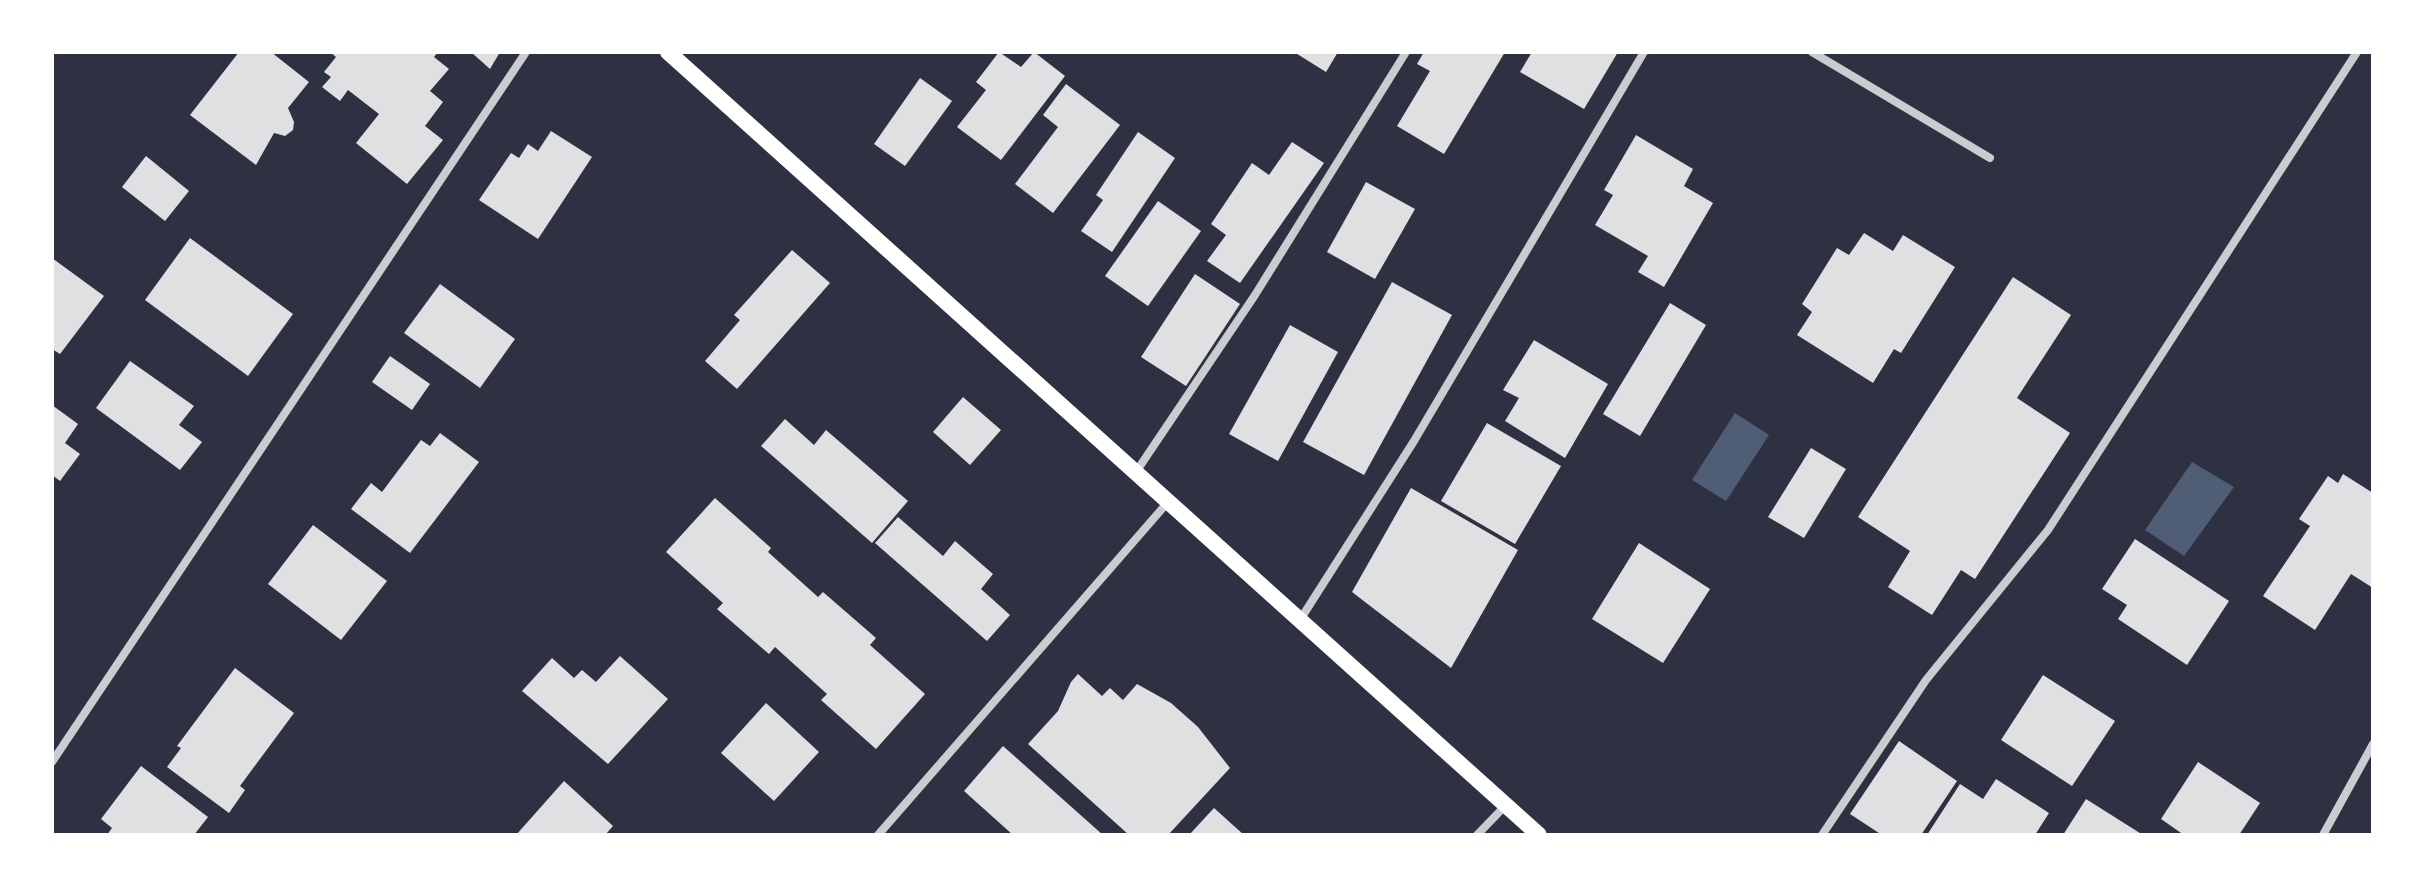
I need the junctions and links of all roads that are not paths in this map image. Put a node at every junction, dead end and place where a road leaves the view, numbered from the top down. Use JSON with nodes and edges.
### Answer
{"nodes":[{"id":1,"x":526,"y":52,"type":"edge"},
{"id":2,"x":668,"y":52,"type":"edge"},
{"id":3,"x":1406,"y":52,"type":"edge"},
{"id":4,"x":1644,"y":52,"type":"edge"},
{"id":5,"x":1812,"y":52,"type":"edge"},
{"id":6,"x":2357,"y":52,"type":"edge"},
{"id":7,"x":1990,"y":158,"type":"dead end"},
{"id":8,"x":1136,"y":473,"type":"junction"},
{"id":9,"x":1168,"y":502,"type":"junction"},
{"id":10,"x":1300,"y":620,"type":"junction"},
{"id":11,"x":2373,"y":744,"type":"edge"},
{"id":12,"x":52,"y":762,"type":"edge"},
{"id":13,"x":1506,"y":805,"type":"junction"},
{"id":14,"x":878,"y":835,"type":"edge"},
{"id":15,"x":1477,"y":835,"type":"edge"},
{"id":16,"x":1539,"y":835,"type":"edge"},
{"id":17,"x":1822,"y":835,"type":"edge"},
{"id":18,"x":2323,"y":835,"type":"edge"}],
"edges":[{"from":1,"to":12,"type":"street"},
{"from":2,"to":8,"type":"main road"},
{"from":3,"to":8,"type":"street"},
{"from":4,"to":10,"type":"street"},
{"from":5,"to":7,"type":"street"},
{"from":6,"to":17,"type":"street"},
{"from":8,"to":9,"type":"main road"},
{"from":9,"to":10,"type":"main road"},
{"from":9,"to":14,"type":"street"},
{"from":10,"to":13,"type":"main road"},
{"from":11,"to":18,"type":"street"},
{"from":13,"to":15,"type":"street"},
{"from":13,"to":16,"type":"main road"}]}
